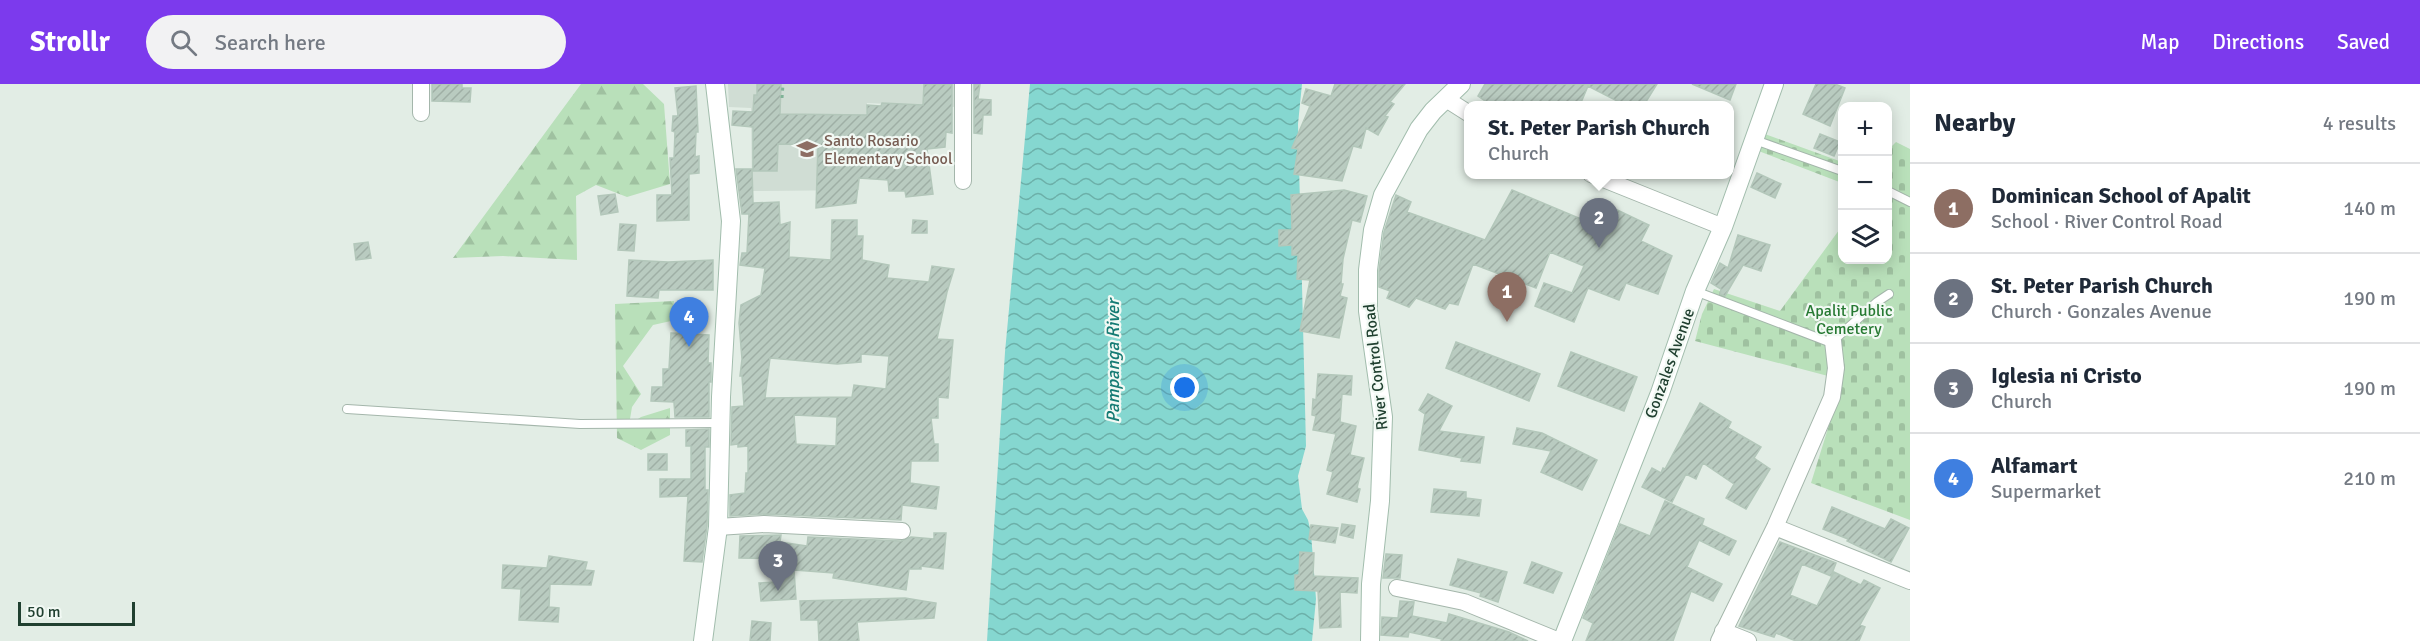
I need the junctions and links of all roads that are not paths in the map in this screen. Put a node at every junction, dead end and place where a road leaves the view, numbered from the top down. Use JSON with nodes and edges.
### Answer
{"nodes":[{"id":1,"x":421,"y":84,"type":"edge"},
{"id":2,"x":715,"y":84,"type":"edge"},
{"id":3,"x":963,"y":84,"type":"edge"},
{"id":4,"x":1461,"y":84,"type":"edge"},
{"id":5,"x":1774,"y":84,"type":"edge"},
{"id":6,"x":1446,"y":99,"type":"junction"},
{"id":7,"x":1464,"y":110,"type":"edge"},
{"id":8,"x":421,"y":113,"type":"dead end"},
{"id":9,"x":1755,"y":140,"type":"junction"},
{"id":10,"x":1838,"y":170,"type":"edge"},
{"id":11,"x":1604,"y":179,"type":"edge"},
{"id":12,"x":963,"y":181,"type":"dead end"},
{"id":13,"x":1892,"y":193,"type":"edge"},
{"id":14,"x":1910,"y":202,"type":"edge"},
{"id":15,"x":1723,"y":226,"type":"junction"},
{"id":16,"x":1695,"y":291,"type":"junction"},
{"id":17,"x":1889,"y":294,"type":"dead end"},
{"id":18,"x":1833,"y":341,"type":"junction"},
{"id":19,"x":347,"y":409,"type":"dead end"},
{"id":20,"x":720,"y":423,"type":"junction"},
{"id":21,"x":1775,"y":526,"type":"junction"},
{"id":22,"x":718,"y":527,"type":"junction"},
{"id":23,"x":902,"y":531,"type":"dead end"},
{"id":24,"x":1910,"y":581,"type":"edge"},
{"id":25,"x":1397,"y":588,"type":"dead end"},
{"id":26,"x":1721,"y":636,"type":"edge"},
{"id":27,"x":703,"y":641,"type":"edge"},
{"id":28,"x":1370,"y":641,"type":"edge"},
{"id":29,"x":1561,"y":641,"type":"edge"},
{"id":30,"x":1748,"y":641,"type":"edge"}],
"edges":[{"from":1,"to":8,"type":"street"},
{"from":2,"to":20,"type":"street"},
{"from":3,"to":12,"type":"street"},
{"from":4,"to":6,"type":"street","name":"River Control Road"},
{"from":5,"to":9,"type":"street","name":"Gonzales Avenue"},
{"from":6,"to":7,"type":"street"},
{"from":6,"to":28,"type":"street","name":"River Control Road"},
{"from":9,"to":10,"type":"lane"},
{"from":9,"to":15,"type":"street","name":"Gonzales Avenue"},
{"from":11,"to":15,"type":"street"},
{"from":13,"to":14,"type":"lane"},
{"from":15,"to":16,"type":"street","name":"Gonzales Avenue"},
{"from":16,"to":18,"type":"lane"},
{"from":16,"to":29,"type":"street","name":"Gonzales Avenue"},
{"from":17,"to":18,"type":"lane"},
{"from":18,"to":21,"type":"street"},
{"from":19,"to":20,"type":"lane"},
{"from":20,"to":22,"type":"street"},
{"from":21,"to":24,"type":"street"},
{"from":21,"to":26,"type":"street"},
{"from":22,"to":23,"type":"street"},
{"from":22,"to":27,"type":"street"},
{"from":25,"to":29,"type":"street"},
{"from":26,"to":30,"type":"street"}]}
